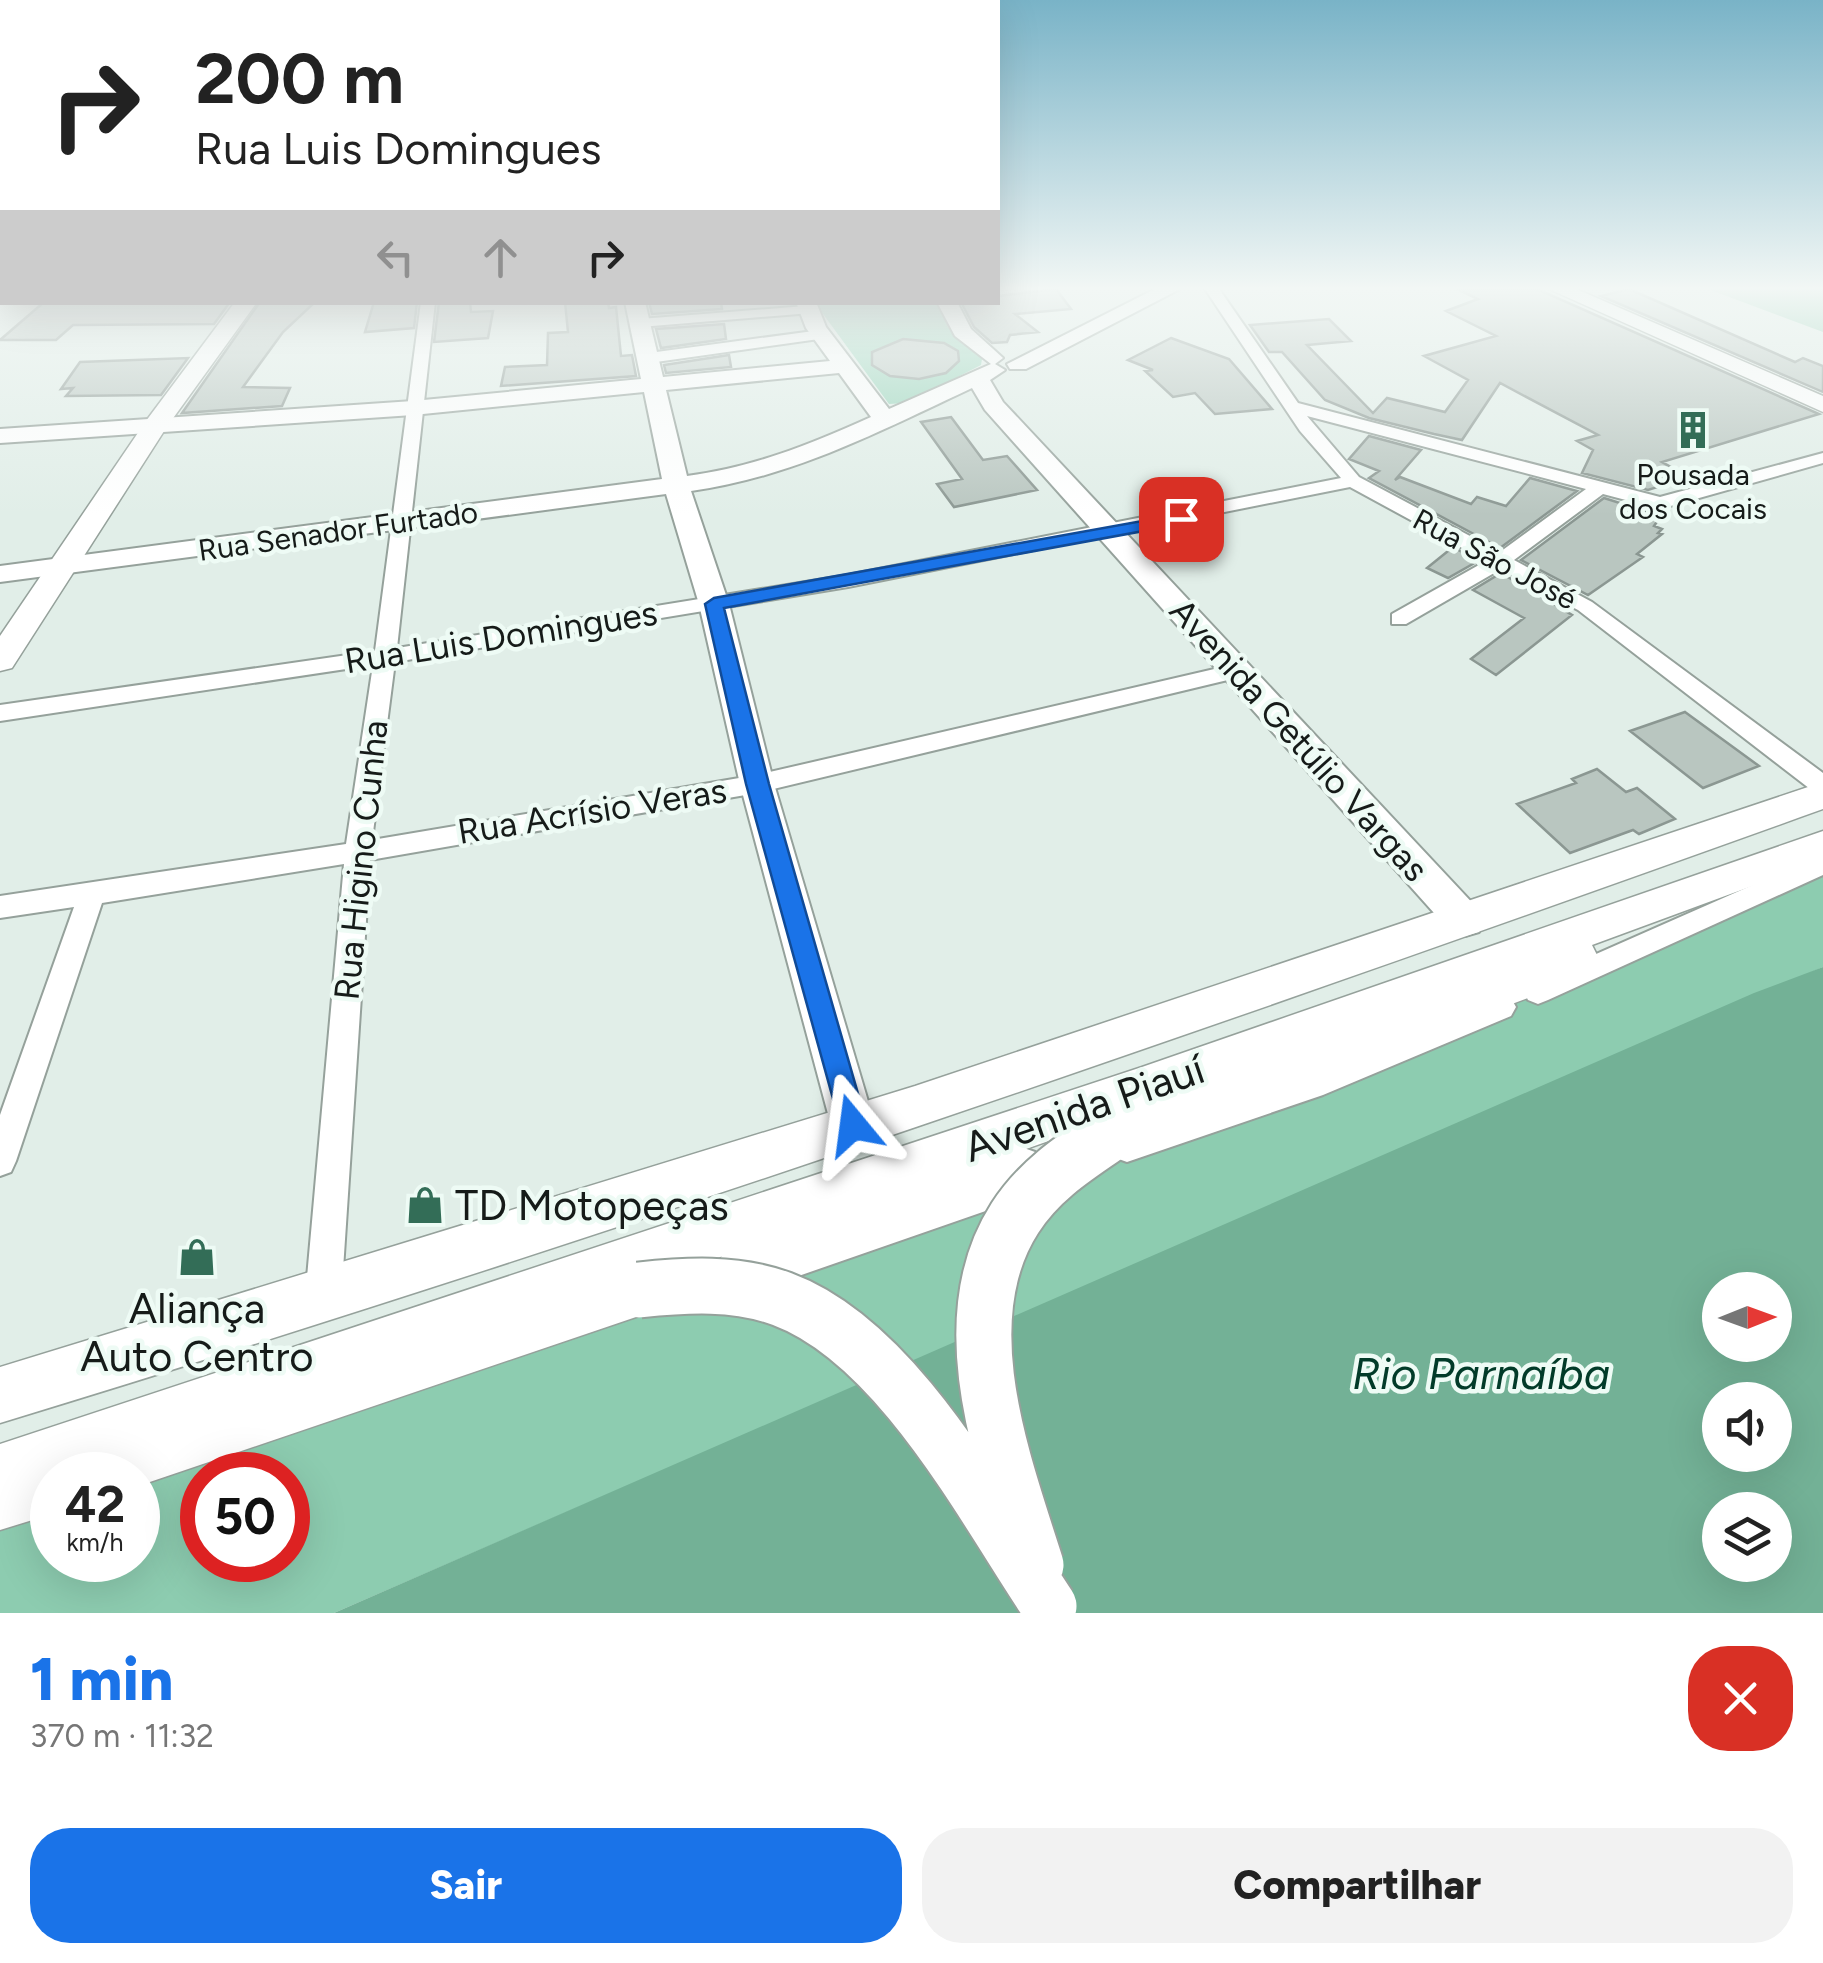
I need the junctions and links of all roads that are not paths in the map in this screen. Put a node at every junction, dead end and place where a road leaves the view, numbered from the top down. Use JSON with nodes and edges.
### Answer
{"nodes":[{"id":1,"x":201,"y":364,"type":"edge"},
{"id":2,"x":419,"y":364,"type":"edge"},
{"id":3,"x":650,"y":364,"type":"edge"},
{"id":4,"x":688,"y":364,"type":"edge"},
{"id":5,"x":1264,"y":364,"type":"edge"},
{"id":6,"x":1730,"y":364,"type":"edge"},
{"id":7,"x":997,"y":365,"type":"joint"},
{"id":8,"x":845,"y":366,"type":"joint"},
{"id":9,"x":652,"y":372,"type":"junction"},
{"id":10,"x":1823,"y":405,"type":"edge"},
{"id":11,"x":1294,"y":407,"type":"junction"},
{"id":12,"x":413,"y":408,"type":"junction"},
{"id":13,"x":886,"y":420,"type":"junction"},
{"id":14,"x":155,"y":426,"type":"junction"},
{"id":15,"x":0,"y":436,"type":"edge"},
{"id":16,"x":1823,"y":458,"type":"edge"},
{"id":17,"x":1353,"y":481,"type":"junction"},
{"id":18,"x":676,"y":485,"type":"junction"},
{"id":19,"x":1598,"y":489,"type":"junction"},
{"id":20,"x":404,"y":523,"type":"junction"},
{"id":21,"x":1112,"y":534,"type":"junction"},
{"id":22,"x":1500,"y":561,"type":"junction"},
{"id":23,"x":60,"y":567,"type":"junction"},
{"id":24,"x":0,"y":574,"type":"edge"},
{"id":25,"x":714,"y":604,"type":"junction"},
{"id":26,"x":1399,"y":620,"type":"dead end"},
{"id":27,"x":385,"y":655,"type":"junction"},
{"id":28,"x":0,"y":661,"type":"edge"},
{"id":29,"x":1236,"y":671,"type":"junction"},
{"id":30,"x":0,"y":713,"type":"edge"},
{"id":31,"x":758,"y":784,"type":"junction"},
{"id":32,"x":1823,"y":786,"type":"edge"},
{"id":33,"x":1823,"y":795,"type":"edge"},
{"id":34,"x":1823,"y":845,"type":"edge"},
{"id":35,"x":358,"y":848,"type":"junction"},
{"id":36,"x":1823,"y":864,"type":"edge"},
{"id":37,"x":92,"y":894,"type":"junction"},
{"id":38,"x":0,"y":907,"type":"edge"},
{"id":39,"x":1642,"y":911,"type":"junction"},
{"id":40,"x":1465,"y":921,"type":"junction"},
{"id":41,"x":853,"y":1125,"type":"junction"},
{"id":42,"x":0,"y":1161,"type":"edge"},
{"id":43,"x":323,"y":1300,"type":"junction"},
{"id":44,"x":0,"y":1395,"type":"edge"},
{"id":45,"x":154,"y":1452,"type":"edge"},
{"id":46,"x":160,"y":1477,"type":"edge"},
{"id":47,"x":20,"y":1500,"type":"edge"},
{"id":48,"x":1051,"y":1609,"type":"edge"}],
"edges":[{"from":1,"to":14,"type":"main road"},
{"from":2,"to":12,"type":"street","name":"Rua Higino Cunha"},
{"from":3,"to":9,"type":"street"},
{"from":4,"to":9,"type":"street"},
{"from":5,"to":11,"type":"street","name":"Rua São José"},
{"from":6,"to":10,"type":"main road"},
{"from":7,"to":13,"type":"street","name":"Rua Senador Furtado"},
{"from":7,"to":21,"type":"street","name":"Avenida Getúlio Vargas"},
{"from":8,"to":9,"type":"street"},
{"from":8,"to":13,"type":"street"},
{"from":9,"to":12,"type":"street"},
{"from":9,"to":18,"type":"street"},
{"from":11,"to":17,"type":"street","name":"Rua São José"},
{"from":11,"to":19,"type":"street"},
{"from":12,"to":14,"type":"street"},
{"from":12,"to":20,"type":"street","name":"Rua Higino Cunha"},
{"from":13,"to":18,"type":"street","name":"Rua Senador Furtado"},
{"from":14,"to":15,"type":"street"},
{"from":14,"to":23,"type":"main road"},
{"from":16,"to":19,"type":"street"},
{"from":17,"to":21,"type":"street","name":"Rua Luis Domingues"},
{"from":17,"to":22,"type":"street","name":"Rua São José"},
{"from":18,"to":20,"type":"street","name":"Rua Senador Furtado"},
{"from":18,"to":25,"type":"street"},
{"from":19,"to":22,"type":"street"},
{"from":20,"to":23,"type":"street","name":"Rua Senador Furtado"},
{"from":20,"to":27,"type":"street","name":"Rua Higino Cunha"},
{"from":21,"to":25,"type":"street","name":"Rua Luis Domingues"},
{"from":21,"to":29,"type":"street","name":"Avenida Getúlio Vargas"},
{"from":22,"to":26,"type":"street"},
{"from":22,"to":32,"type":"street","name":"Rua São José"},
{"from":23,"to":24,"type":"street","name":"Rua Senador Furtado"},
{"from":23,"to":28,"type":"main road"},
{"from":25,"to":27,"type":"street","name":"Rua Luis Domingues"},
{"from":25,"to":31,"type":"street"},
{"from":27,"to":30,"type":"street","name":"Rua Luis Domingues"},
{"from":27,"to":35,"type":"street","name":"Rua Higino Cunha"},
{"from":29,"to":31,"type":"street","name":"Rua Acrísio Veras"},
{"from":29,"to":40,"type":"street","name":"Avenida Getúlio Vargas"},
{"from":31,"to":35,"type":"street","name":"Rua Acrísio Veras"},
{"from":31,"to":41,"type":"street"},
{"from":33,"to":40,"type":"main road","name":"Avenida Piauí"},
{"from":34,"to":39,"type":"main road","name":"Avenida Piauí"},
{"from":35,"to":37,"type":"street","name":"Rua Acrísio Veras"},
{"from":35,"to":43,"type":"street","name":"Rua Higino Cunha"},
{"from":36,"to":46,"type":"street"},
{"from":37,"to":38,"type":"street","name":"Rua Acrísio Veras"},
{"from":37,"to":42,"type":"street"},
{"from":39,"to":47,"type":"main road","name":"Avenida Piauí"},
{"from":39,"to":48,"type":"main road","bridge":true},
{"from":40,"to":41,"type":"main road","name":"Avenida Piauí"},
{"from":41,"to":43,"type":"main road","name":"Avenida Piauí"},
{"from":43,"to":44,"type":"main road","name":"Avenida Piauí"},
{"from":45,"to":48,"type":"main road","bridge":true}]}
